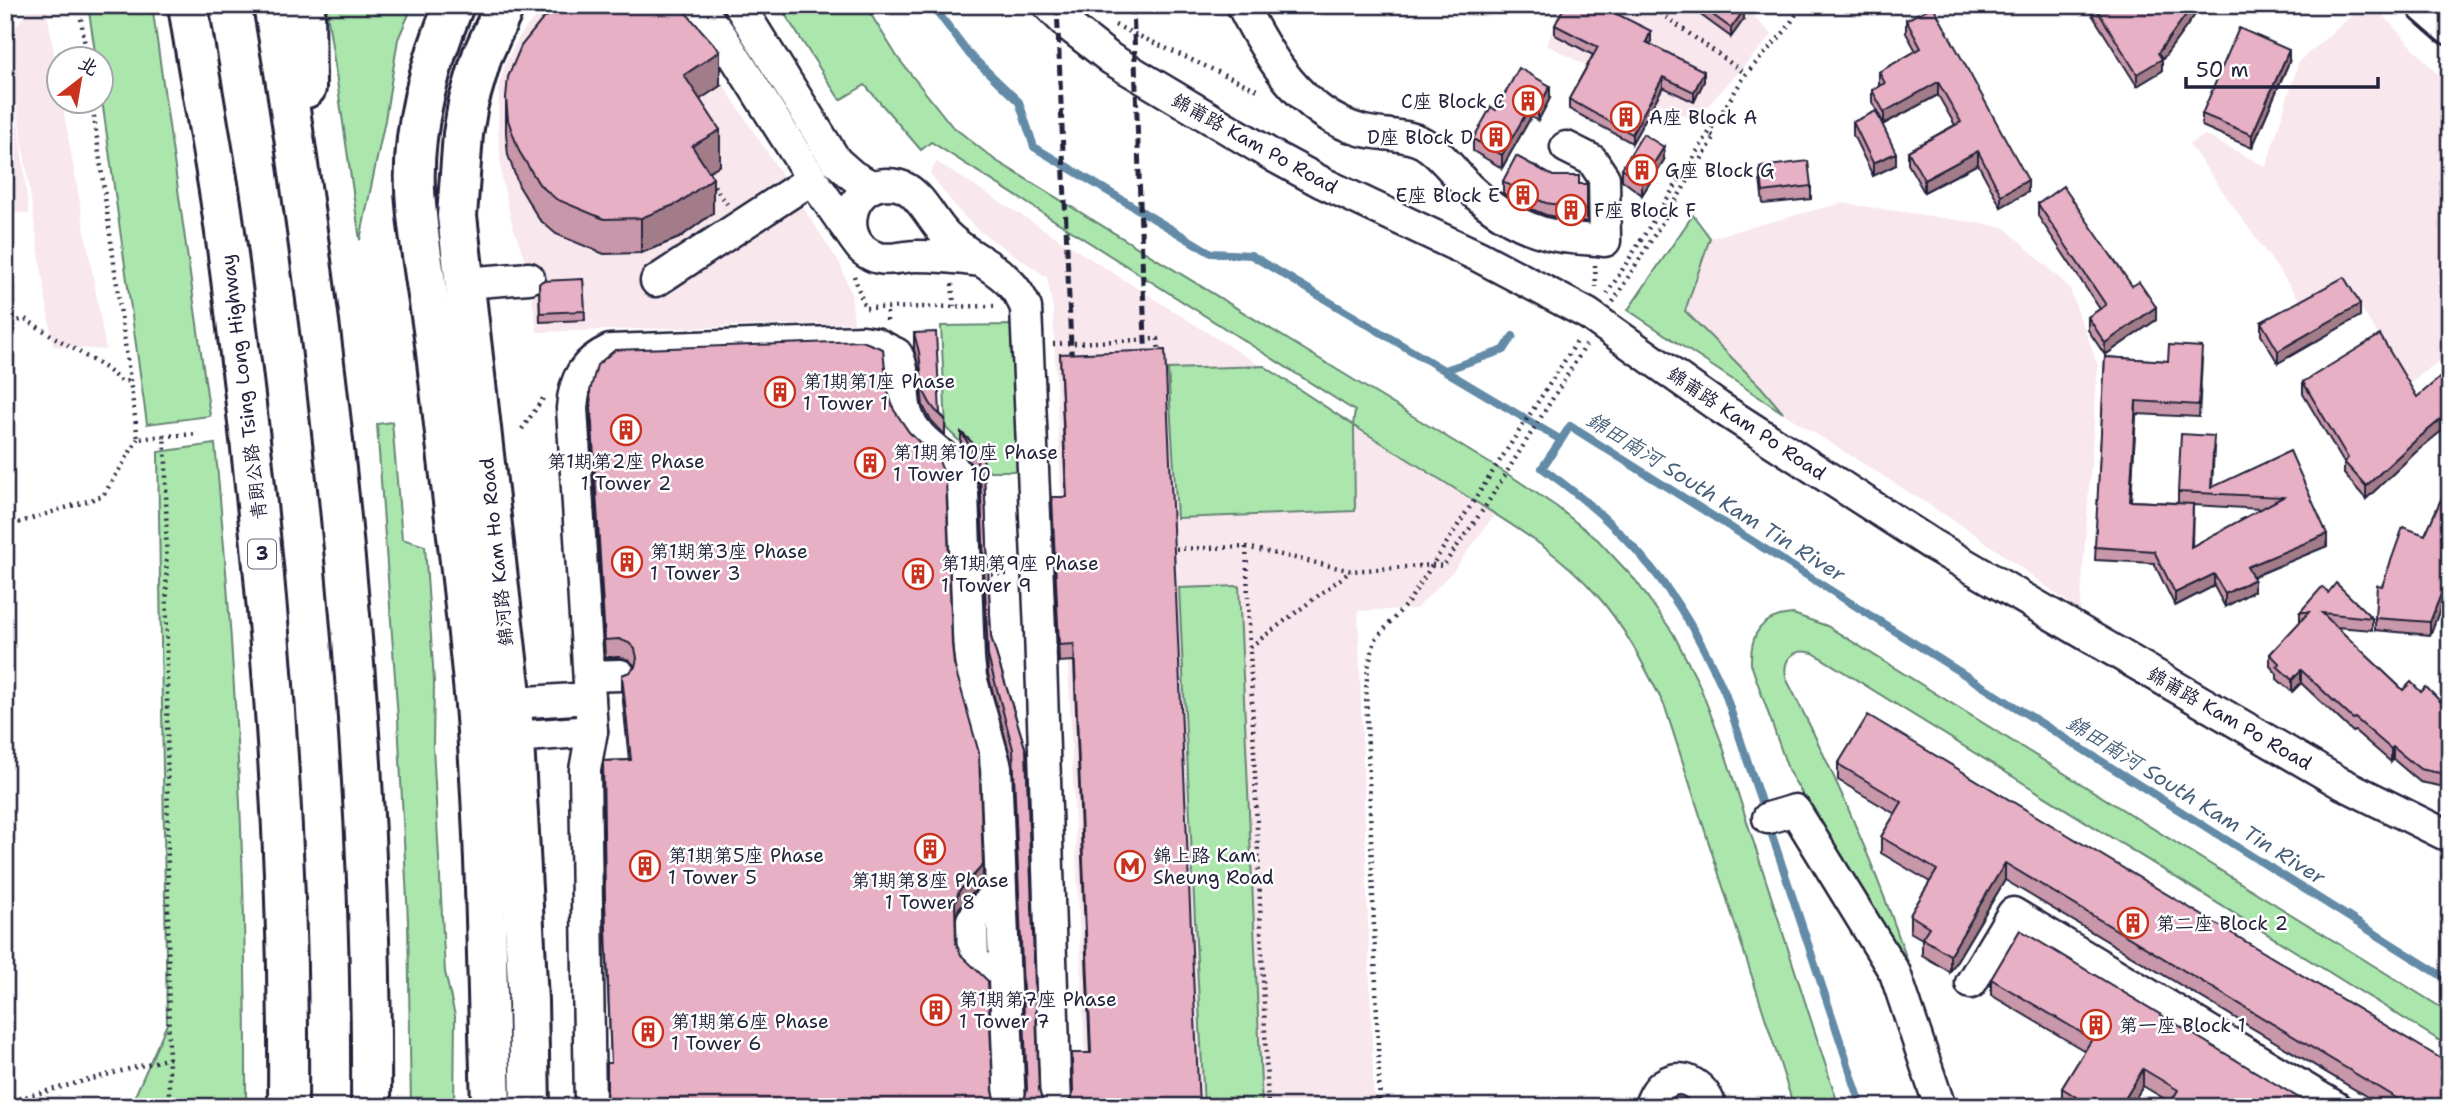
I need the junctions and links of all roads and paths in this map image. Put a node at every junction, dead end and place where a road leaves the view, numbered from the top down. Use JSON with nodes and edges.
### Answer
{"nodes":[{"id":1,"x":79,"y":5,"type":"edge"},
{"id":2,"x":188,"y":5,"type":"edge"},
{"id":3,"x":273,"y":5,"type":"edge"},
{"id":4,"x":305,"y":5,"type":"edge"},
{"id":5,"x":454,"y":5,"type":"edge"},
{"id":6,"x":505,"y":5,"type":"edge"},
{"id":7,"x":697,"y":5,"type":"edge"},
{"id":8,"x":739,"y":5,"type":"edge"},
{"id":9,"x":1048,"y":5,"type":"edge"},
{"id":10,"x":1242,"y":5,"type":"edge"},
{"id":11,"x":1649,"y":5,"type":"edge"},
{"id":12,"x":1802,"y":5,"type":"edge"},
{"id":13,"x":2427,"y":5,"type":"edge"},
{"id":14,"x":2450,"y":25,"type":"edge"},
{"id":15,"x":1087,"y":41,"type":"junction"},
{"id":16,"x":85,"y":46,"type":"edge"},
{"id":17,"x":1746,"y":74,"type":"junction"},
{"id":18,"x":1264,"y":92,"type":"dead end"},
{"id":19,"x":94,"y":116,"type":"edge"},
{"id":20,"x":1708,"y":133,"type":"junction"},
{"id":21,"x":1566,"y":147,"type":"dead end"},
{"id":22,"x":706,"y":173,"type":"edge"},
{"id":23,"x":812,"y":179,"type":"junction"},
{"id":24,"x":873,"y":187,"type":"junction"},
{"id":25,"x":923,"y":207,"type":"junction"},
{"id":26,"x":741,"y":225,"type":"junction"},
{"id":27,"x":307,"y":227,"type":"junction"},
{"id":28,"x":1600,"y":251,"type":"junction"},
{"id":29,"x":902,"y":256,"type":"junction"},
{"id":30,"x":855,"y":259,"type":"junction"},
{"id":31,"x":980,"y":261,"type":"junction"},
{"id":32,"x":951,"y":272,"type":"dead end"},
{"id":33,"x":529,"y":278,"type":"dead end"},
{"id":34,"x":656,"y":281,"type":"dead end"},
{"id":35,"x":464,"y":283,"type":"junction"},
{"id":36,"x":954,"y":306,"type":"junction"},
{"id":37,"x":1596,"y":310,"type":"junction"},
{"id":38,"x":5,"y":324,"type":"edge"},
{"id":39,"x":1027,"y":325,"type":"junction"},
{"id":40,"x":1160,"y":362,"type":"edge"},
{"id":41,"x":131,"y":381,"type":"junction"},
{"id":42,"x":199,"y":434,"type":"dead end"},
{"id":43,"x":164,"y":436,"type":"junction"},
{"id":44,"x":138,"y":439,"type":"junction"},
{"id":45,"x":5,"y":527,"type":"edge"},
{"id":46,"x":1246,"y":547,"type":"junction"},
{"id":47,"x":1169,"y":562,"type":"edge"},
{"id":48,"x":1433,"y":565,"type":"junction"},
{"id":49,"x":1352,"y":571,"type":"junction"},
{"id":50,"x":1250,"y":647,"type":"junction"},
{"id":51,"x":620,"y":675,"type":"edge"},
{"id":52,"x":589,"y":687,"type":"junction"},
{"id":53,"x":513,"y":720,"type":"junction"},
{"id":54,"x":592,"y":731,"type":"junction"},
{"id":55,"x":1768,"y":818,"type":"dead end"},
{"id":56,"x":2450,"y":838,"type":"edge"},
{"id":57,"x":1971,"y":983,"type":"dead end"},
{"id":58,"x":170,"y":1058,"type":"junction"},
{"id":59,"x":5,"y":1098,"type":"edge"},
{"id":60,"x":1707,"y":1104,"type":"edge"},
{"id":61,"x":169,"y":1107,"type":"edge"},
{"id":62,"x":288,"y":1107,"type":"edge"},
{"id":63,"x":371,"y":1107,"type":"edge"},
{"id":64,"x":491,"y":1107,"type":"edge"},
{"id":65,"x":530,"y":1107,"type":"edge"},
{"id":66,"x":590,"y":1107,"type":"edge"},
{"id":67,"x":1010,"y":1107,"type":"edge"},
{"id":68,"x":1056,"y":1107,"type":"edge"},
{"id":69,"x":1268,"y":1107,"type":"edge"},
{"id":70,"x":1380,"y":1107,"type":"edge"},
{"id":71,"x":1649,"y":1107,"type":"edge"},
{"id":72,"x":1940,"y":1107,"type":"edge"},
{"id":73,"x":2336,"y":1107,"type":"edge"}],
"edges":[{"from":1,"to":16,"type":"path"},
{"from":2,"to":62,"type":"main road","name":"青朗公路 Tsing Long Highway","number":"3"},
{"from":3,"to":27,"type":"main road"},
{"from":4,"to":27,"type":"main road"},
{"from":5,"to":64,"type":"main road","name":"錦河路 Kam Ho Road"},
{"from":6,"to":35,"type":"main road","name":"錦河路 Kam Ho Road"},
{"from":7,"to":23,"type":"street"},
{"from":8,"to":24,"type":"street"},
{"from":9,"to":15,"type":"street","name":"錦莆路 Kam Po Road"},
{"from":10,"to":28,"type":"street"},
{"from":11,"to":17,"type":"path"},
{"from":12,"to":17,"type":"path"},
{"from":13,"to":14,"type":"main road"},
{"from":15,"to":18,"type":"path"},
{"from":15,"to":37,"type":"street","name":"錦莆路 Kam Po Road"},
{"from":17,"to":20,"type":"path"},
{"from":19,"to":41,"type":"path"},
{"from":20,"to":37,"type":"path"},
{"from":20,"to":37,"type":"path"},
{"from":21,"to":28,"type":"street"},
{"from":22,"to":26,"type":"path"},
{"from":23,"to":26,"type":"street"},
{"from":23,"to":30,"type":"street"},
{"from":24,"to":25,"type":"street"},
{"from":24,"to":30,"type":"street"},
{"from":25,"to":29,"type":"street"},
{"from":25,"to":31,"type":"street"},
{"from":26,"to":34,"type":"street"},
{"from":27,"to":63,"type":"main road"},
{"from":28,"to":37,"type":"path"},
{"from":29,"to":30,"type":"street"},
{"from":29,"to":31,"type":"street"},
{"from":30,"to":36,"type":"path"},
{"from":31,"to":39,"type":"street"},
{"from":32,"to":36,"type":"path"},
{"from":33,"to":35,"type":"street"},
{"from":35,"to":53,"type":"main road","name":"錦河路 Kam Ho Road"},
{"from":36,"to":39,"type":"path"},
{"from":37,"to":48,"type":"path"},
{"from":37,"to":48,"type":"path"},
{"from":37,"to":56,"type":"street","name":"錦莆路 Kam Po Road"},
{"from":38,"to":41,"type":"path"},
{"from":39,"to":40,"type":"path"},
{"from":39,"to":68,"type":"street"},
{"from":41,"to":44,"type":"path"},
{"from":42,"to":43,"type":"path"},
{"from":43,"to":44,"type":"path"},
{"from":43,"to":58,"type":"path"},
{"from":44,"to":45,"type":"path"},
{"from":46,"to":47,"type":"path"},
{"from":46,"to":49,"type":"path"},
{"from":46,"to":50,"type":"path"},
{"from":48,"to":49,"type":"path"},
{"from":48,"to":70,"type":"path"},
{"from":49,"to":50,"type":"path"},
{"from":50,"to":69,"type":"path"},
{"from":51,"to":52,"type":"street"},
{"from":52,"to":53,"type":"street"},
{"from":52,"to":54,"type":"street"},
{"from":52,"to":67,"type":"street"},
{"from":53,"to":54,"type":"street"},
{"from":53,"to":65,"type":"main road","name":"錦河路 Kam Ho Road"},
{"from":54,"to":66,"type":"street"},
{"from":55,"to":72,"type":"street"},
{"from":57,"to":73,"type":"street"},
{"from":58,"to":59,"type":"path"},
{"from":58,"to":61,"type":"path"},
{"from":60,"to":71,"type":"street"}]}
